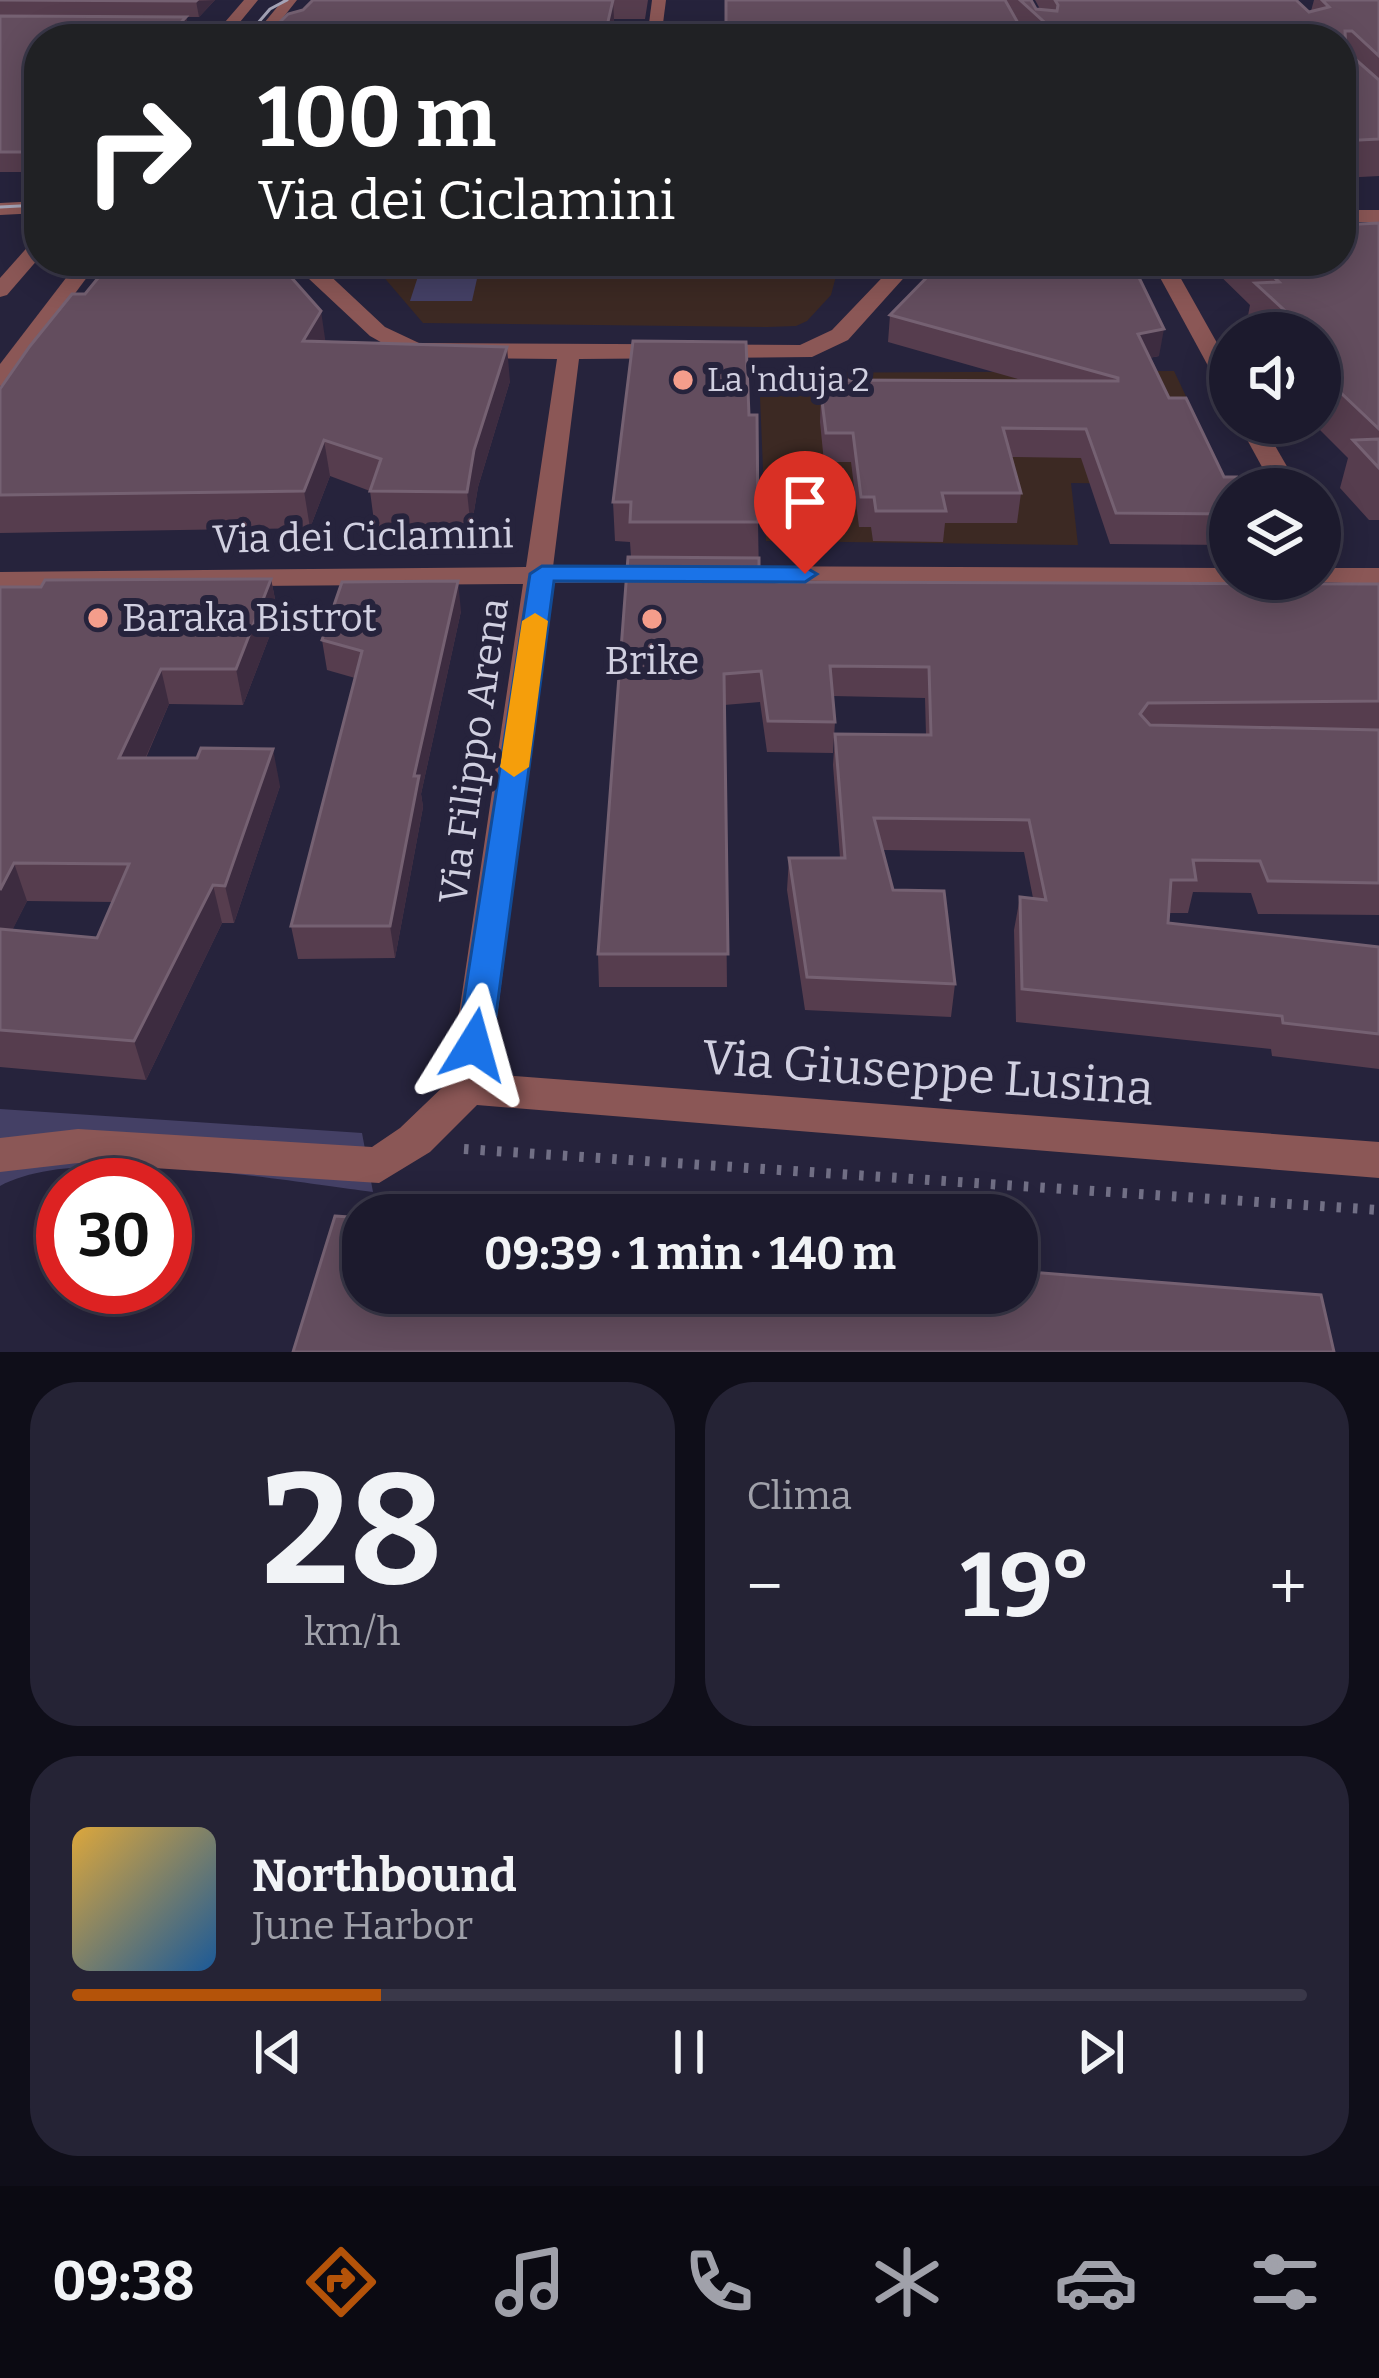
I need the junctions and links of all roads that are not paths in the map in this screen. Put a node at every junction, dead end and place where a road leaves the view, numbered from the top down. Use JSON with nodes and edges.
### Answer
{"nodes":[{"id":1,"x":276,"y":0,"type":"edge"},
{"id":2,"x":290,"y":0,"type":"edge"},
{"id":3,"x":323,"y":0,"type":"edge"},
{"id":4,"x":153,"y":24,"type":"edge"},
{"id":5,"x":223,"y":24,"type":"edge"},
{"id":6,"x":256,"y":24,"type":"edge"},
{"id":7,"x":259,"y":24,"type":"edge"},
{"id":8,"x":302,"y":24,"type":"edge"},
{"id":9,"x":24,"y":263,"type":"edge"},
{"id":10,"x":77,"y":276,"type":"edge"},
{"id":11,"x":322,"y":276,"type":"edge"},
{"id":12,"x":895,"y":276,"type":"edge"},
{"id":13,"x":1169,"y":276,"type":"edge"},
{"id":14,"x":0,"y":291,"type":"edge"},
{"id":15,"x":1209,"y":348,"type":"edge"},
{"id":16,"x":569,"y":353,"type":"junction"},
{"id":17,"x":0,"y":379,"type":"edge"},
{"id":18,"x":542,"y":574,"type":"junction"},
{"id":19,"x":1209,"y":576,"type":"edge"},
{"id":20,"x":1341,"y":576,"type":"edge"},
{"id":21,"x":1379,"y":576,"type":"edge"},
{"id":22,"x":0,"y":580,"type":"edge"},
{"id":23,"x":468,"y":1088,"type":"junction"},
{"id":24,"x":0,"y":1155,"type":"edge"},
{"id":25,"x":1379,"y":1160,"type":"edge"}],
"edges":[{"from":1,"to":6,"type":"street"},
{"from":2,"to":7,"type":"street"},
{"from":3,"to":8,"type":"street"},
{"from":4,"to":5,"type":"street"},
{"from":9,"to":14,"type":"street"},
{"from":10,"to":17,"type":"street"},
{"from":11,"to":16,"type":"street"},
{"from":12,"to":16,"type":"street"},
{"from":13,"to":15,"type":"street"},
{"from":16,"to":18,"type":"street","name":"Via Filippo Arena"},
{"from":18,"to":19,"type":"street","name":"Via dei Ciclamini"},
{"from":18,"to":22,"type":"street","name":"Via dei Ciclamini"},
{"from":18,"to":23,"type":"street","name":"Via Filippo Arena"},
{"from":20,"to":21,"type":"street"},
{"from":23,"to":24,"type":"street"},
{"from":23,"to":25,"type":"street","name":"Via Giuseppe Lusina"}]}
